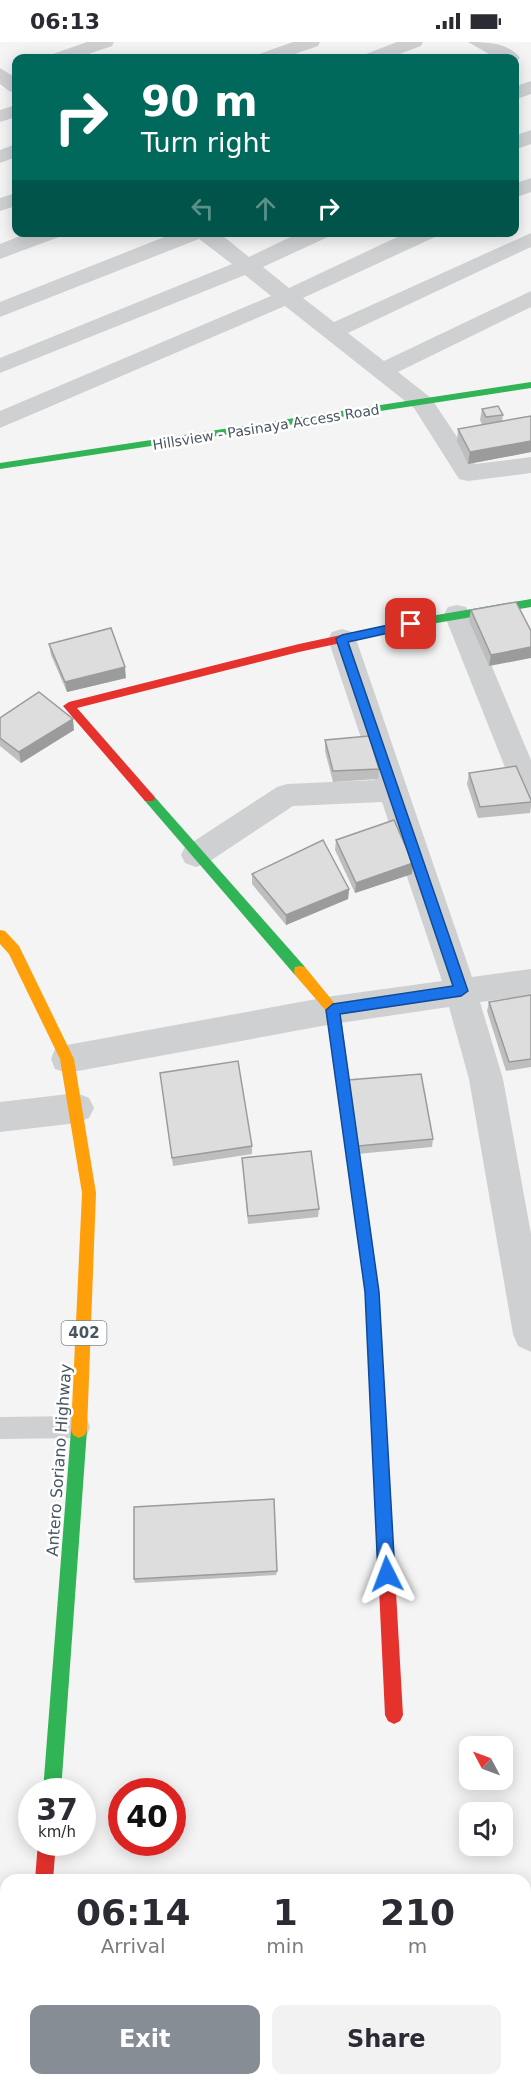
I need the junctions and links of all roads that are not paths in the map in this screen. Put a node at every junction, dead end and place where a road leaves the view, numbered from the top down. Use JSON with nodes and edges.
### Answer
{"nodes":[{"id":1,"x":105,"y":42,"type":"edge"},
{"id":2,"x":311,"y":42,"type":"edge"},
{"id":3,"x":414,"y":42,"type":"edge"},
{"id":4,"x":477,"y":42,"type":"edge"},
{"id":5,"x":71,"y":54,"type":"edge"},
{"id":6,"x":277,"y":54,"type":"edge"},
{"id":7,"x":383,"y":54,"type":"edge"},
{"id":8,"x":503,"y":54,"type":"edge"},
{"id":9,"x":38,"y":237,"type":"edge"},
{"id":10,"x":184,"y":237,"type":"edge"},
{"id":11,"x":210,"y":237,"type":"edge"},
{"id":12,"x":309,"y":237,"type":"edge"},
{"id":13,"x":416,"y":237,"type":"edge"},
{"id":14,"x":531,"y":239,"type":"edge"},
{"id":15,"x":0,"y":252,"type":"edge"},
{"id":16,"x":247,"y":266,"type":"junction"},
{"id":17,"x":287,"y":297,"type":"junction"},
{"id":18,"x":531,"y":298,"type":"edge"},
{"id":19,"x":0,"y":310,"type":"edge"},
{"id":20,"x":333,"y":332,"type":"junction"},
{"id":21,"x":0,"y":366,"type":"edge"},
{"id":22,"x":382,"y":371,"type":"junction"},
{"id":23,"x":531,"y":386,"type":"edge"},
{"id":24,"x":423,"y":403,"type":"junction"},
{"id":25,"x":0,"y":420,"type":"edge"},
{"id":26,"x":531,"y":465,"type":"edge"},
{"id":27,"x":0,"y":466,"type":"edge"},
{"id":28,"x":531,"y":603,"type":"edge"},
{"id":29,"x":457,"y":614,"type":"junction"},
{"id":30,"x":342,"y":639,"type":"junction"},
{"id":31,"x":394,"y":790,"type":"junction"},
{"id":32,"x":531,"y":795,"type":"edge"},
{"id":33,"x":196,"y":855,"type":"junction"},
{"id":34,"x":0,"y":935,"type":"edge"},
{"id":35,"x":531,"y":982,"type":"edge"},
{"id":36,"x":461,"y":991,"type":"junction"},
{"id":37,"x":333,"y":1010,"type":"junction"},
{"id":38,"x":67,"y":1059,"type":"junction"},
{"id":39,"x":76,"y":1108,"type":"junction"},
{"id":40,"x":0,"y":1117,"type":"edge"},
{"id":41,"x":531,"y":1334,"type":"edge"},
{"id":42,"x":79,"y":1427,"type":"junction"},
{"id":43,"x":0,"y":1428,"type":"edge"},
{"id":44,"x":394,"y":1714,"type":"dead end"},
{"id":45,"x":53,"y":1778,"type":"edge"},
{"id":46,"x":46,"y":1856,"type":"edge"},
{"id":47,"x":44,"y":1874,"type":"edge"}],
"edges":[{"from":1,"to":5,"type":"street"},
{"from":2,"to":6,"type":"street"},
{"from":3,"to":7,"type":"street"},
{"from":4,"to":8,"type":"street"},
{"from":9,"to":15,"type":"street"},
{"from":10,"to":19,"type":"street"},
{"from":11,"to":16,"type":"street"},
{"from":12,"to":16,"type":"street"},
{"from":13,"to":17,"type":"street"},
{"from":14,"to":20,"type":"street"},
{"from":16,"to":17,"type":"street"},
{"from":16,"to":21,"type":"street"},
{"from":17,"to":20,"type":"street"},
{"from":17,"to":25,"type":"street"},
{"from":18,"to":22,"type":"street"},
{"from":20,"to":22,"type":"street"},
{"from":22,"to":24,"type":"street"},
{"from":23,"to":24,"type":"street","name":"Hillsview - Pasinaya Access Road"},
{"from":24,"to":26,"type":"street"},
{"from":24,"to":27,"type":"street","name":"Hillsview - Pasinaya Access Road"},
{"from":28,"to":29,"type":"street"},
{"from":29,"to":30,"type":"street"},
{"from":29,"to":32,"type":"street"},
{"from":30,"to":31,"type":"street"},
{"from":30,"to":33,"type":"street"},
{"from":31,"to":33,"type":"street"},
{"from":31,"to":36,"type":"street"},
{"from":33,"to":37,"type":"street"},
{"from":34,"to":38,"type":"street","name":"Antero Soriano Highway","number":"402"},
{"from":35,"to":36,"type":"street"},
{"from":36,"to":37,"type":"street"},
{"from":36,"to":41,"type":"street"},
{"from":37,"to":38,"type":"street"},
{"from":37,"to":44,"type":"street"},
{"from":38,"to":39,"type":"street","name":"Antero Soriano Highway","number":"402"},
{"from":39,"to":40,"type":"street"},
{"from":39,"to":42,"type":"street","name":"Antero Soriano Highway","number":"402"},
{"from":42,"to":43,"type":"lane"},
{"from":42,"to":45,"type":"street","name":"Antero Soriano Highway","number":"402"},
{"from":46,"to":47,"type":"street"}]}
